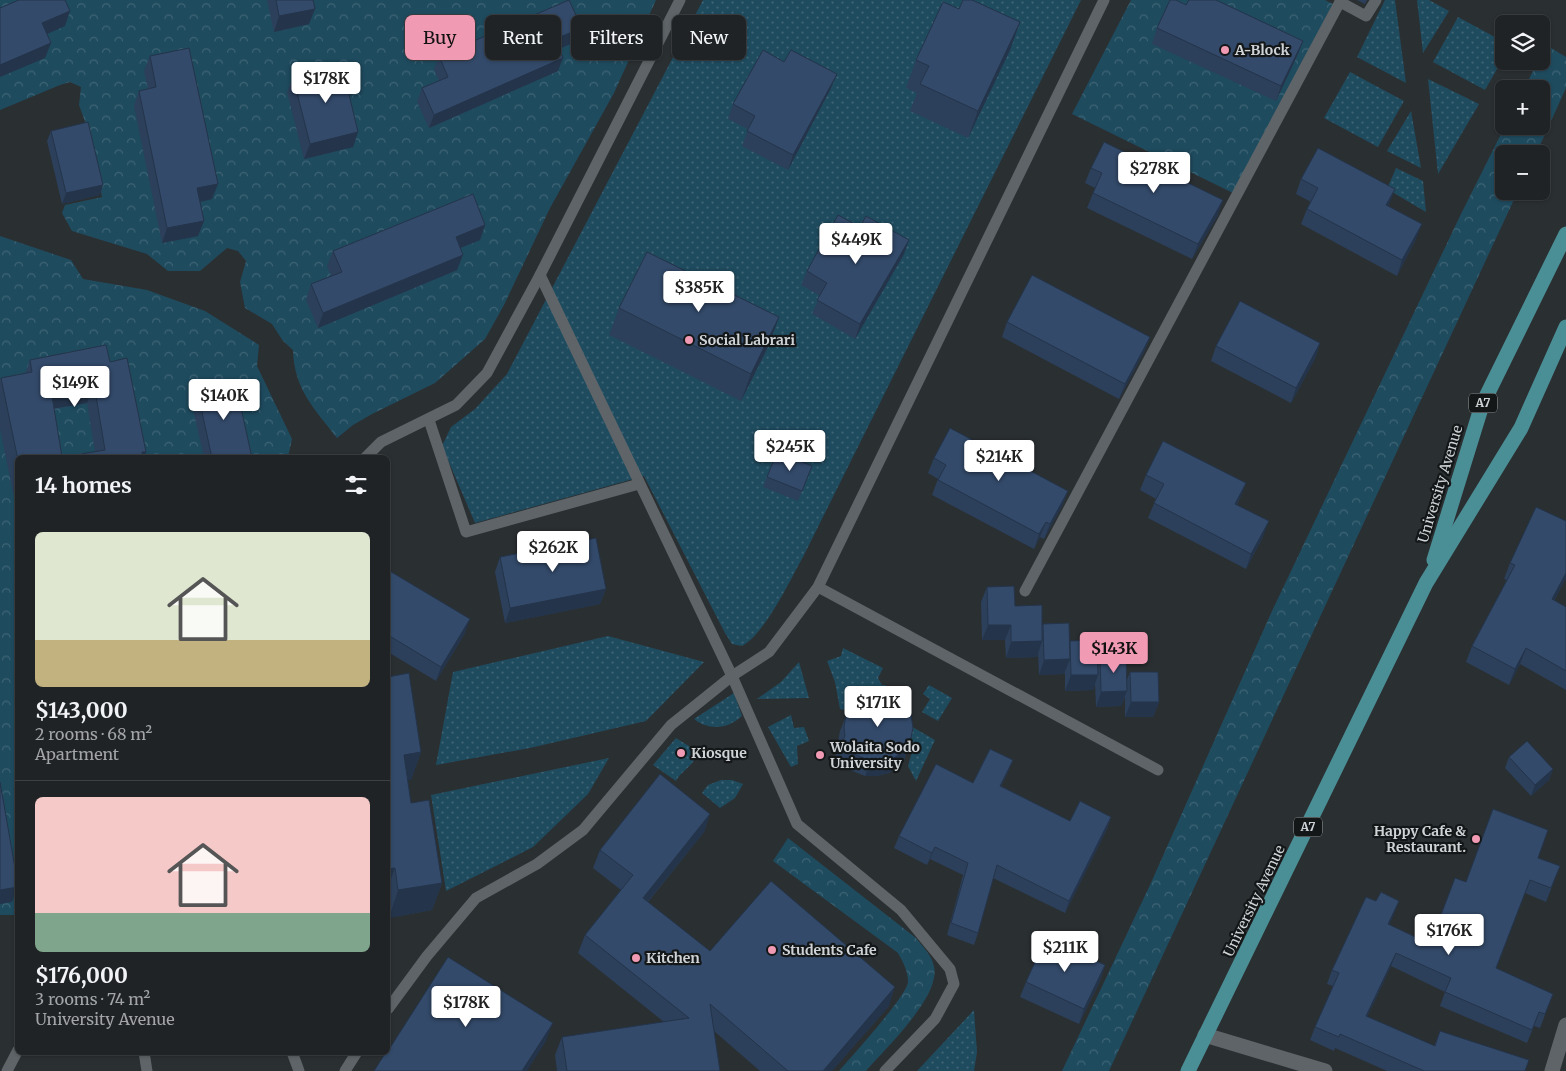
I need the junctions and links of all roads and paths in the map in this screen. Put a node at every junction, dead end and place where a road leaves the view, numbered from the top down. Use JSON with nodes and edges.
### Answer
{"nodes":[{"id":1,"x":680,"y":0,"type":"edge"},
{"id":2,"x":1104,"y":0,"type":"edge"},
{"id":3,"x":1376,"y":0,"type":"edge"},
{"id":4,"x":1341,"y":1,"type":"edge"},
{"id":5,"x":1566,"y":234,"type":"edge"},
{"id":6,"x":540,"y":275,"type":"junction"},
{"id":7,"x":1566,"y":327,"type":"edge"},
{"id":8,"x":1559,"y":353,"type":"edge"},
{"id":9,"x":428,"y":420,"type":"junction"},
{"id":10,"x":368,"y":455,"type":"edge"},
{"id":11,"x":639,"y":484,"type":"junction"},
{"id":12,"x":1426,"y":583,"type":"junction"},
{"id":13,"x":818,"y":587,"type":"junction"},
{"id":14,"x":1025,"y":591,"type":"dead end"},
{"id":15,"x":732,"y":676,"type":"junction"},
{"id":16,"x":1158,"y":770,"type":"dead end"},
{"id":17,"x":390,"y":1007,"type":"edge"},
{"id":18,"x":1566,"y":1025,"type":"edge"},
{"id":19,"x":1205,"y":1035,"type":"junction"},
{"id":20,"x":15,"y":1055,"type":"edge"},
{"id":21,"x":144,"y":1055,"type":"edge"},
{"id":22,"x":293,"y":1055,"type":"edge"},
{"id":23,"x":355,"y":1055,"type":"edge"},
{"id":24,"x":7,"y":1071,"type":"edge"},
{"id":25,"x":147,"y":1071,"type":"edge"},
{"id":26,"x":299,"y":1071,"type":"edge"},
{"id":27,"x":345,"y":1071,"type":"edge"},
{"id":28,"x":885,"y":1071,"type":"edge"},
{"id":29,"x":1188,"y":1071,"type":"edge"},
{"id":30,"x":1325,"y":1071,"type":"edge"},
{"id":31,"x":1552,"y":1071,"type":"edge"}],
"edges":[{"from":1,"to":6,"type":"lane"},
{"from":2,"to":13,"type":"lane"},
{"from":3,"to":4,"type":"lane"},
{"from":4,"to":14,"type":"lane"},
{"from":5,"to":12,"type":"highway","name":"University Avenue","number":"A7"},
{"from":6,"to":9,"type":"lane"},
{"from":6,"to":11,"type":"lane"},
{"from":7,"to":8,"type":"highway","name":"University Avenue","number":"A7"},
{"from":8,"to":12,"type":"highway","name":"University Avenue","number":"A7"},
{"from":9,"to":10,"type":"lane"},
{"from":9,"to":11,"type":"lane"},
{"from":11,"to":15,"type":"lane"},
{"from":12,"to":19,"type":"highway","name":"University Avenue","number":"A7"},
{"from":13,"to":15,"type":"lane"},
{"from":13,"to":16,"type":"lane"},
{"from":15,"to":17,"type":"lane"},
{"from":15,"to":28,"type":"lane"},
{"from":18,"to":31,"type":"street"},
{"from":19,"to":29,"type":"highway","name":"University Avenue","number":"A7"},
{"from":19,"to":30,"type":"street"},
{"from":20,"to":24,"type":"lane"},
{"from":21,"to":25,"type":"lane"},
{"from":22,"to":26,"type":"lane"},
{"from":23,"to":27,"type":"lane"}]}
